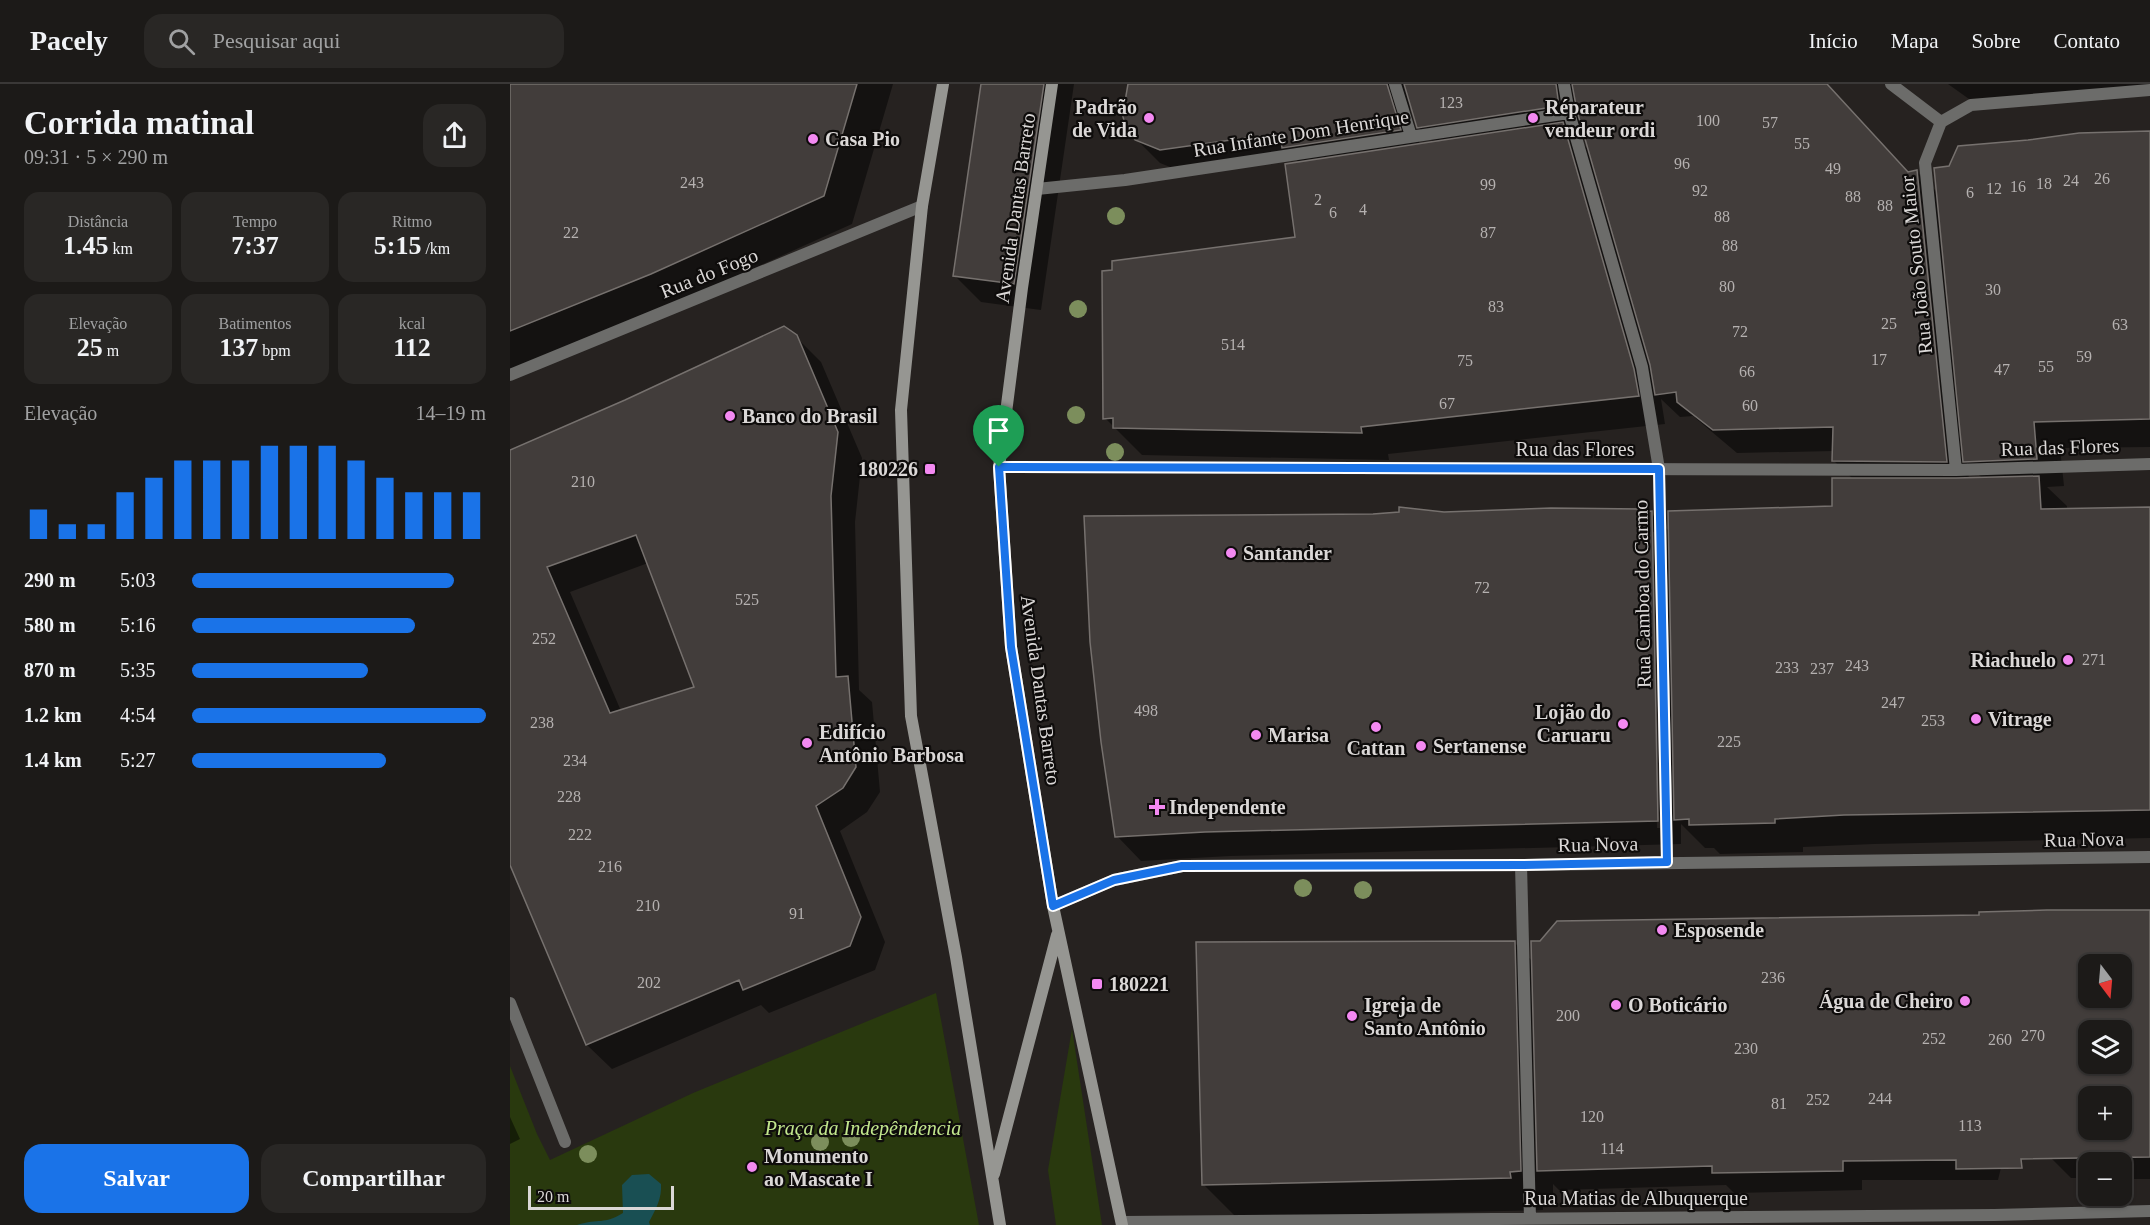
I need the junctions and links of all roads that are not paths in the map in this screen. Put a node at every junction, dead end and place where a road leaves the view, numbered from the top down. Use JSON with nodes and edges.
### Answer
{"nodes":[{"id":1,"x":943,"y":84,"type":"edge"},
{"id":2,"x":1052,"y":84,"type":"edge"},
{"id":3,"x":1395,"y":84,"type":"edge"},
{"id":4,"x":1563,"y":84,"type":"edge"},
{"id":5,"x":1892,"y":84,"type":"edge"},
{"id":6,"x":2150,"y":90,"type":"edge"},
{"id":7,"x":1569,"y":113,"type":"junction"},
{"id":8,"x":1941,"y":122,"type":"junction"},
{"id":9,"x":1411,"y":136,"type":"junction"},
{"id":10,"x":1037,"y":189,"type":"junction"},
{"id":11,"x":922,"y":206,"type":"junction"},
{"id":12,"x":510,"y":375,"type":"edge"},
{"id":13,"x":2150,"y":464,"type":"edge"},
{"id":14,"x":999,"y":467,"type":"junction"},
{"id":15,"x":1659,"y":469,"type":"junction"},
{"id":16,"x":1956,"y":470,"type":"junction"},
{"id":17,"x":2150,"y":857,"type":"edge"},
{"id":18,"x":1667,"y":862,"type":"junction"},
{"id":19,"x":1521,"y":865,"type":"junction"},
{"id":20,"x":1053,"y":906,"type":"junction"},
{"id":21,"x":1058,"y":933,"type":"junction"},
{"id":22,"x":510,"y":1003,"type":"edge"},
{"id":23,"x":565,"y":1142,"type":"dead end"},
{"id":24,"x":993,"y":1178,"type":"junction"},
{"id":25,"x":2150,"y":1211,"type":"edge"},
{"id":26,"x":1530,"y":1218,"type":"junction"},
{"id":27,"x":1992,"y":1220,"type":"edge"},
{"id":28,"x":1122,"y":1224,"type":"edge"},
{"id":29,"x":1000,"y":1225,"type":"edge"}],
"edges":[{"from":1,"to":11,"type":"main road"},
{"from":2,"to":10,"type":"main road","name":"Avenida Dantas Barreto"},
{"from":3,"to":9,"type":"street"},
{"from":4,"to":7,"type":"street","name":"Rua Camboa do Carmo"},
{"from":5,"to":8,"type":"street"},
{"from":6,"to":8,"type":"street"},
{"from":7,"to":9,"type":"street","name":"Rua Infante Dom Henrique"},
{"from":7,"to":15,"type":"street","name":"Rua Camboa do Carmo"},
{"from":8,"to":16,"type":"street","name":"Rua João Souto Maior"},
{"from":9,"to":10,"type":"street","name":"Rua Infante Dom Henrique"},
{"from":10,"to":14,"type":"main road","name":"Avenida Dantas Barreto"},
{"from":11,"to":12,"type":"street","name":"Rua do Fogo"},
{"from":11,"to":24,"type":"main road"},
{"from":13,"to":16,"type":"street","name":"Rua das Flores"},
{"from":14,"to":15,"type":"street","name":"Rua das Flores"},
{"from":14,"to":20,"type":"main road","name":"Avenida Dantas Barreto"},
{"from":15,"to":16,"type":"street","name":"Rua das Flores"},
{"from":15,"to":18,"type":"street","name":"Rua Camboa do Carmo"},
{"from":17,"to":18,"type":"street","name":"Rua Nova"},
{"from":18,"to":19,"type":"street","name":"Rua Nova"},
{"from":19,"to":20,"type":"street","name":"Rua Nova"},
{"from":19,"to":26,"type":"street"},
{"from":20,"to":21,"type":"main road","name":"Avenida Dantas Barreto"},
{"from":21,"to":24,"type":"main road"},
{"from":21,"to":28,"type":"main road","name":"Avenida Dantas Barreto"},
{"from":22,"to":23,"type":"street"},
{"from":24,"to":29,"type":"main road"},
{"from":25,"to":27,"type":"street","name":"Rua Matias de Albuquerque"},
{"from":26,"to":27,"type":"street","name":"Rua Matias de Albuquerque"},
{"from":26,"to":28,"type":"street","name":"Rua Matias de Albuquerque"}]}
